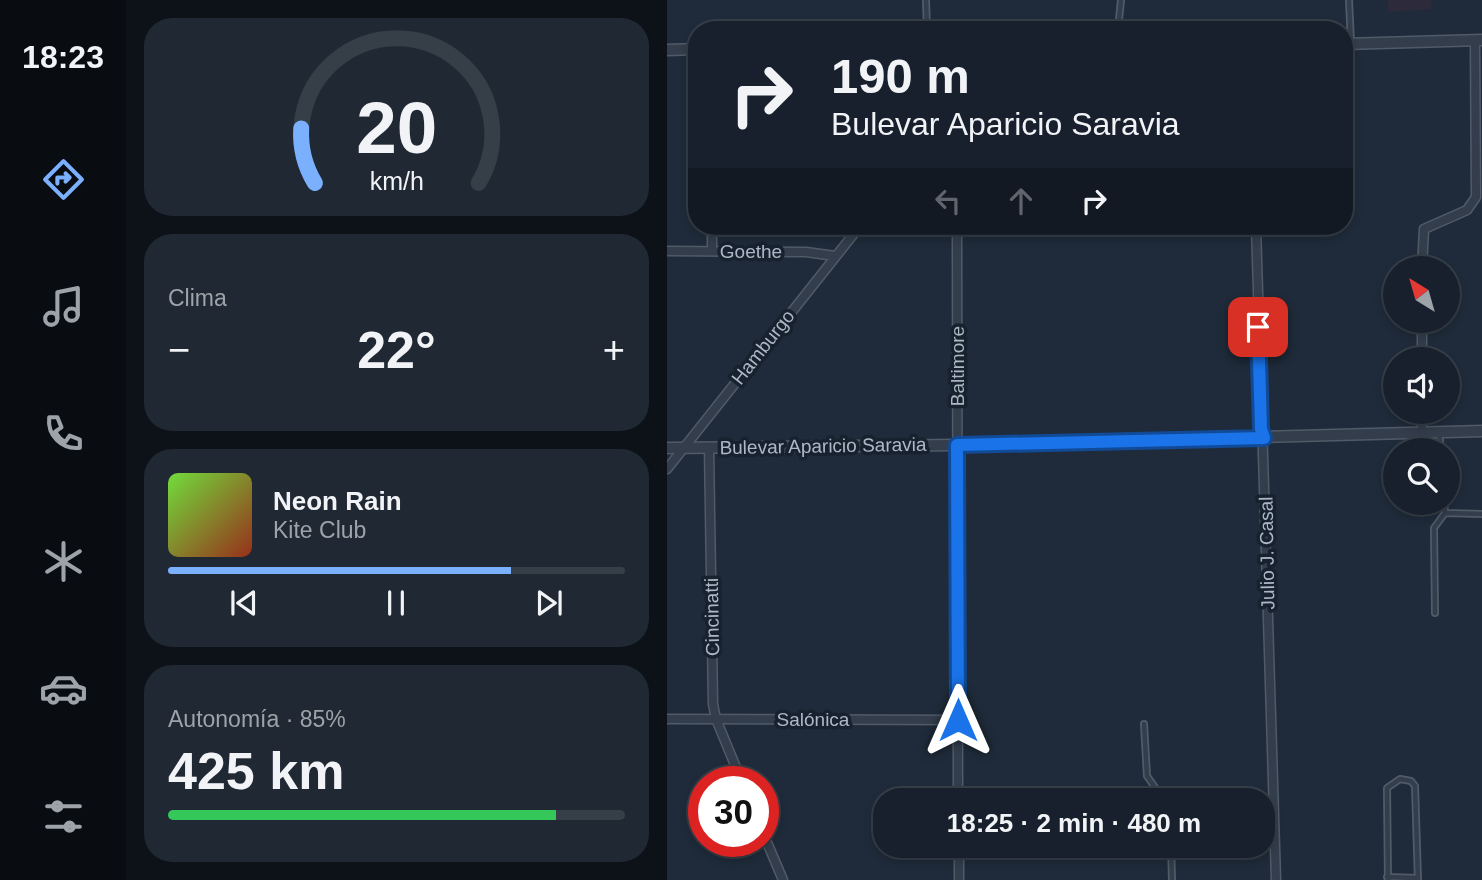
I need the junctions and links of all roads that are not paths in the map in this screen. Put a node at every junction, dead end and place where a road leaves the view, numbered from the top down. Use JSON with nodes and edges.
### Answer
{"nodes":[{"id":1,"x":926,"y":0,"type":"edge"},
{"id":2,"x":1121,"y":0,"type":"edge"},
{"id":3,"x":1349,"y":0,"type":"edge"},
{"id":4,"x":927,"y":21,"type":"edge"},
{"id":5,"x":1120,"y":21,"type":"edge"},
{"id":6,"x":1349,"y":21,"type":"edge"},
{"id":7,"x":1479,"y":41,"type":"edge"},
{"id":8,"x":1353,"y":44,"type":"edge"},
{"id":9,"x":688,"y":49,"type":"edge"},
{"id":10,"x":667,"y":50,"type":"edge"},
{"id":11,"x":712,"y":235,"type":"edge"},
{"id":12,"x":852,"y":235,"type":"edge"},
{"id":13,"x":957,"y":235,"type":"edge"},
{"id":14,"x":1256,"y":235,"type":"edge"},
{"id":15,"x":667,"y":251,"type":"edge"},
{"id":16,"x":712,"y":251,"type":"junction"},
{"id":17,"x":835,"y":256,"type":"junction"},
{"id":18,"x":1423,"y":256,"type":"edge"},
{"id":19,"x":1422,"y":424,"type":"edge"},
{"id":20,"x":1482,"y":431,"type":"edge"},
{"id":21,"x":1439,"y":432,"type":"junction"},
{"id":22,"x":1422,"y":433,"type":"junction"},
{"id":23,"x":1264,"y":438,"type":"junction"},
{"id":24,"x":1440,"y":438,"type":"edge"},
{"id":25,"x":957,"y":445,"type":"junction"},
{"id":26,"x":709,"y":447,"type":"junction"},
{"id":27,"x":667,"y":448,"type":"edge"},
{"id":28,"x":684,"y":448,"type":"junction"},
{"id":29,"x":667,"y":469,"type":"edge"},
{"id":30,"x":1460,"y":513,"type":"edge"},
{"id":31,"x":1482,"y":514,"type":"edge"},
{"id":32,"x":1444,"y":515,"type":"edge"},
{"id":33,"x":1435,"y":613,"type":"dead end"},
{"id":34,"x":667,"y":719,"type":"edge"},
{"id":35,"x":716,"y":719,"type":"junction"},
{"id":36,"x":958,"y":720,"type":"junction"},
{"id":37,"x":1144,"y":724,"type":"dead end"},
{"id":38,"x":735,"y":766,"type":"edge"},
{"id":39,"x":958,"y":788,"type":"edge"},
{"id":40,"x":1156,"y":788,"type":"edge"},
{"id":41,"x":773,"y":857,"type":"edge"},
{"id":42,"x":959,"y":858,"type":"edge"},
{"id":43,"x":1171,"y":858,"type":"edge"},
{"id":44,"x":1388,"y":879,"type":"edge"},
{"id":45,"x":1418,"y":879,"type":"edge"},
{"id":46,"x":783,"y":880,"type":"edge"},
{"id":47,"x":959,"y":880,"type":"edge"},
{"id":48,"x":1172,"y":880,"type":"edge"},
{"id":49,"x":1275,"y":880,"type":"edge"}],
"edges":[{"from":1,"to":4,"type":"lane"},
{"from":2,"to":5,"type":"lane"},
{"from":3,"to":6,"type":"lane"},
{"from":7,"to":8,"type":"street"},
{"from":7,"to":18,"type":"street"},
{"from":9,"to":10,"type":"street"},
{"from":11,"to":16,"type":"street"},
{"from":12,"to":17,"type":"street","name":"Hamburgo"},
{"from":13,"to":25,"type":"street","name":"Baltimore"},
{"from":14,"to":23,"type":"street","name":"Julio J. Casal"},
{"from":15,"to":16,"type":"street","name":"Goethe"},
{"from":16,"to":17,"type":"street","name":"Goethe"},
{"from":17,"to":28,"type":"street","name":"Hamburgo"},
{"from":19,"to":22,"type":"street"},
{"from":20,"to":21,"type":"street","name":"Bulevar Aparicio Saravia"},
{"from":21,"to":22,"type":"street","name":"Bulevar Aparicio Saravia"},
{"from":21,"to":24,"type":"lane"},
{"from":22,"to":23,"type":"street","name":"Bulevar Aparicio Saravia"},
{"from":23,"to":25,"type":"street","name":"Bulevar Aparicio Saravia"},
{"from":23,"to":49,"type":"street","name":"Julio J. Casal"},
{"from":25,"to":26,"type":"street","name":"Bulevar Aparicio Saravia"},
{"from":25,"to":36,"type":"street","name":"Baltimore"},
{"from":26,"to":28,"type":"street","name":"Bulevar Aparicio Saravia"},
{"from":26,"to":35,"type":"street","name":"Cincinatti"},
{"from":27,"to":28,"type":"street","name":"Bulevar Aparicio Saravia"},
{"from":28,"to":29,"type":"street","name":"Hamburgo"},
{"from":30,"to":31,"type":"lane"},
{"from":32,"to":33,"type":"lane"},
{"from":34,"to":35,"type":"street","name":"Salónica"},
{"from":35,"to":36,"type":"street","name":"Salónica"},
{"from":35,"to":38,"type":"street","name":"Cincinatti"},
{"from":36,"to":39,"type":"street","name":"Baltimore"},
{"from":37,"to":40,"type":"lane"},
{"from":41,"to":46,"type":"street"},
{"from":42,"to":47,"type":"street"},
{"from":43,"to":48,"type":"lane"},
{"from":44,"to":45,"type":"lane"},
{"from":44,"to":45,"type":"lane"}]}
